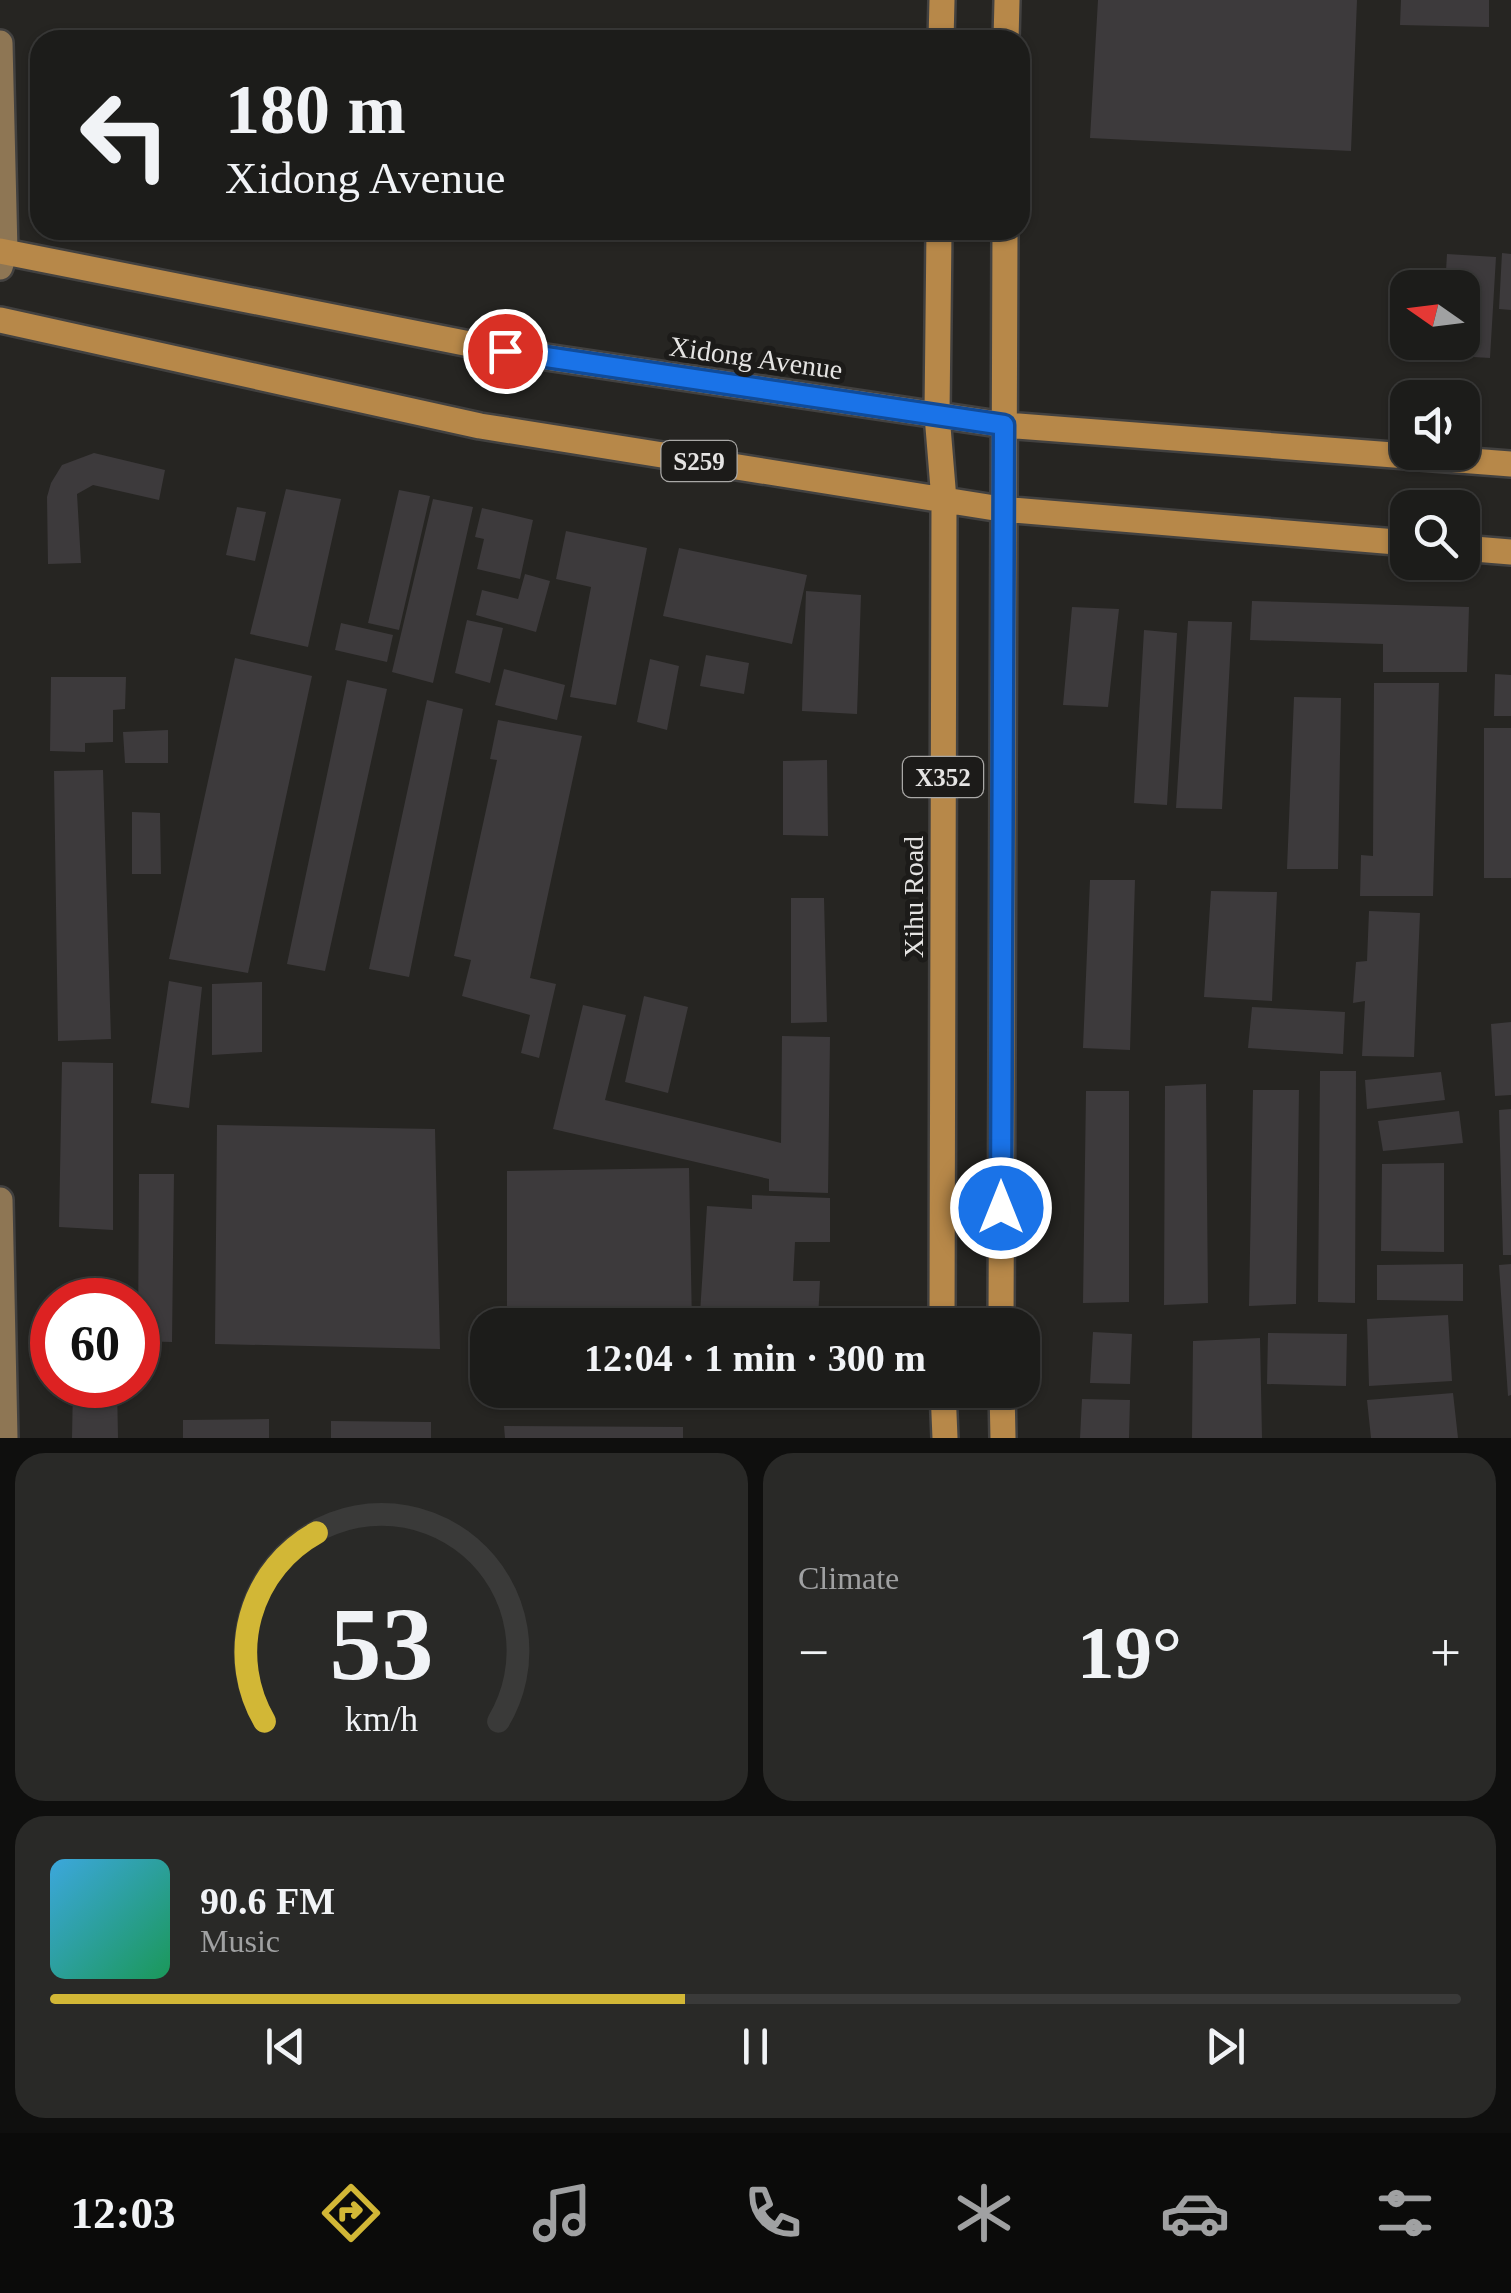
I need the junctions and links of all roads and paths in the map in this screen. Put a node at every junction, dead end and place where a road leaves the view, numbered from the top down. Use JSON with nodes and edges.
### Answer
{"nodes":[{"id":1,"x":942,"y":0,"type":"edge"},
{"id":2,"x":1006,"y":0,"type":"edge"},
{"id":3,"x":941,"y":30,"type":"edge"},
{"id":4,"x":1006,"y":30,"type":"edge"},
{"id":5,"x":0,"y":43,"type":"edge"},
{"id":6,"x":939,"y":240,"type":"edge"},
{"id":7,"x":1006,"y":240,"type":"edge"},
{"id":8,"x":2,"y":257,"type":"edge"},
{"id":9,"x":0,"y":320,"type":"edge"},
{"id":10,"x":937,"y":416,"type":"junction"},
{"id":11,"x":1004,"y":425,"type":"junction"},
{"id":12,"x":1511,"y":464,"type":"edge"},
{"id":13,"x":944,"y":500,"type":"junction"},
{"id":14,"x":1001,"y":508,"type":"junction"},
{"id":15,"x":1390,"y":541,"type":"edge"},
{"id":16,"x":1480,"y":549,"type":"edge"},
{"id":17,"x":1511,"y":552,"type":"edge"},
{"id":18,"x":0,"y":1200,"type":"edge"},
{"id":19,"x":942,"y":1308,"type":"edge"},
{"id":20,"x":1001,"y":1308,"type":"edge"},
{"id":21,"x":944,"y":1408,"type":"edge"},
{"id":22,"x":1002,"y":1408,"type":"edge"},
{"id":23,"x":5,"y":1438,"type":"edge"},
{"id":24,"x":945,"y":1438,"type":"edge"},
{"id":25,"x":1002,"y":1438,"type":"edge"}],
"edges":[{"from":1,"to":3,"type":"main road"},
{"from":2,"to":4,"type":"main road"},
{"from":5,"to":8,"type":"street"},
{"from":6,"to":10,"type":"main road","name":"Xihu Road","number":"X352"},
{"from":7,"to":11,"type":"main road","number":"X352"},
{"from":8,"to":10,"type":"main road","name":"Xidong Avenue"},
{"from":9,"to":13,"type":"main road","number":"S259"},
{"from":10,"to":11,"type":"main road","name":"Xidong Avenue"},
{"from":10,"to":13,"type":"main road","name":"Xihu Road","number":"X352"},
{"from":11,"to":12,"type":"main road","name":"Xidong Avenue"},
{"from":11,"to":14,"type":"main road","number":"X352"},
{"from":13,"to":14,"type":"main road","number":"S259"},
{"from":13,"to":19,"type":"main road","name":"Xihu Road","number":"X352"},
{"from":14,"to":15,"type":"main road","number":"S259"},
{"from":14,"to":20,"type":"main road","number":"X352"},
{"from":16,"to":17,"type":"main road"},
{"from":18,"to":23,"type":"street"},
{"from":21,"to":24,"type":"main road"},
{"from":22,"to":25,"type":"main road"}]}
